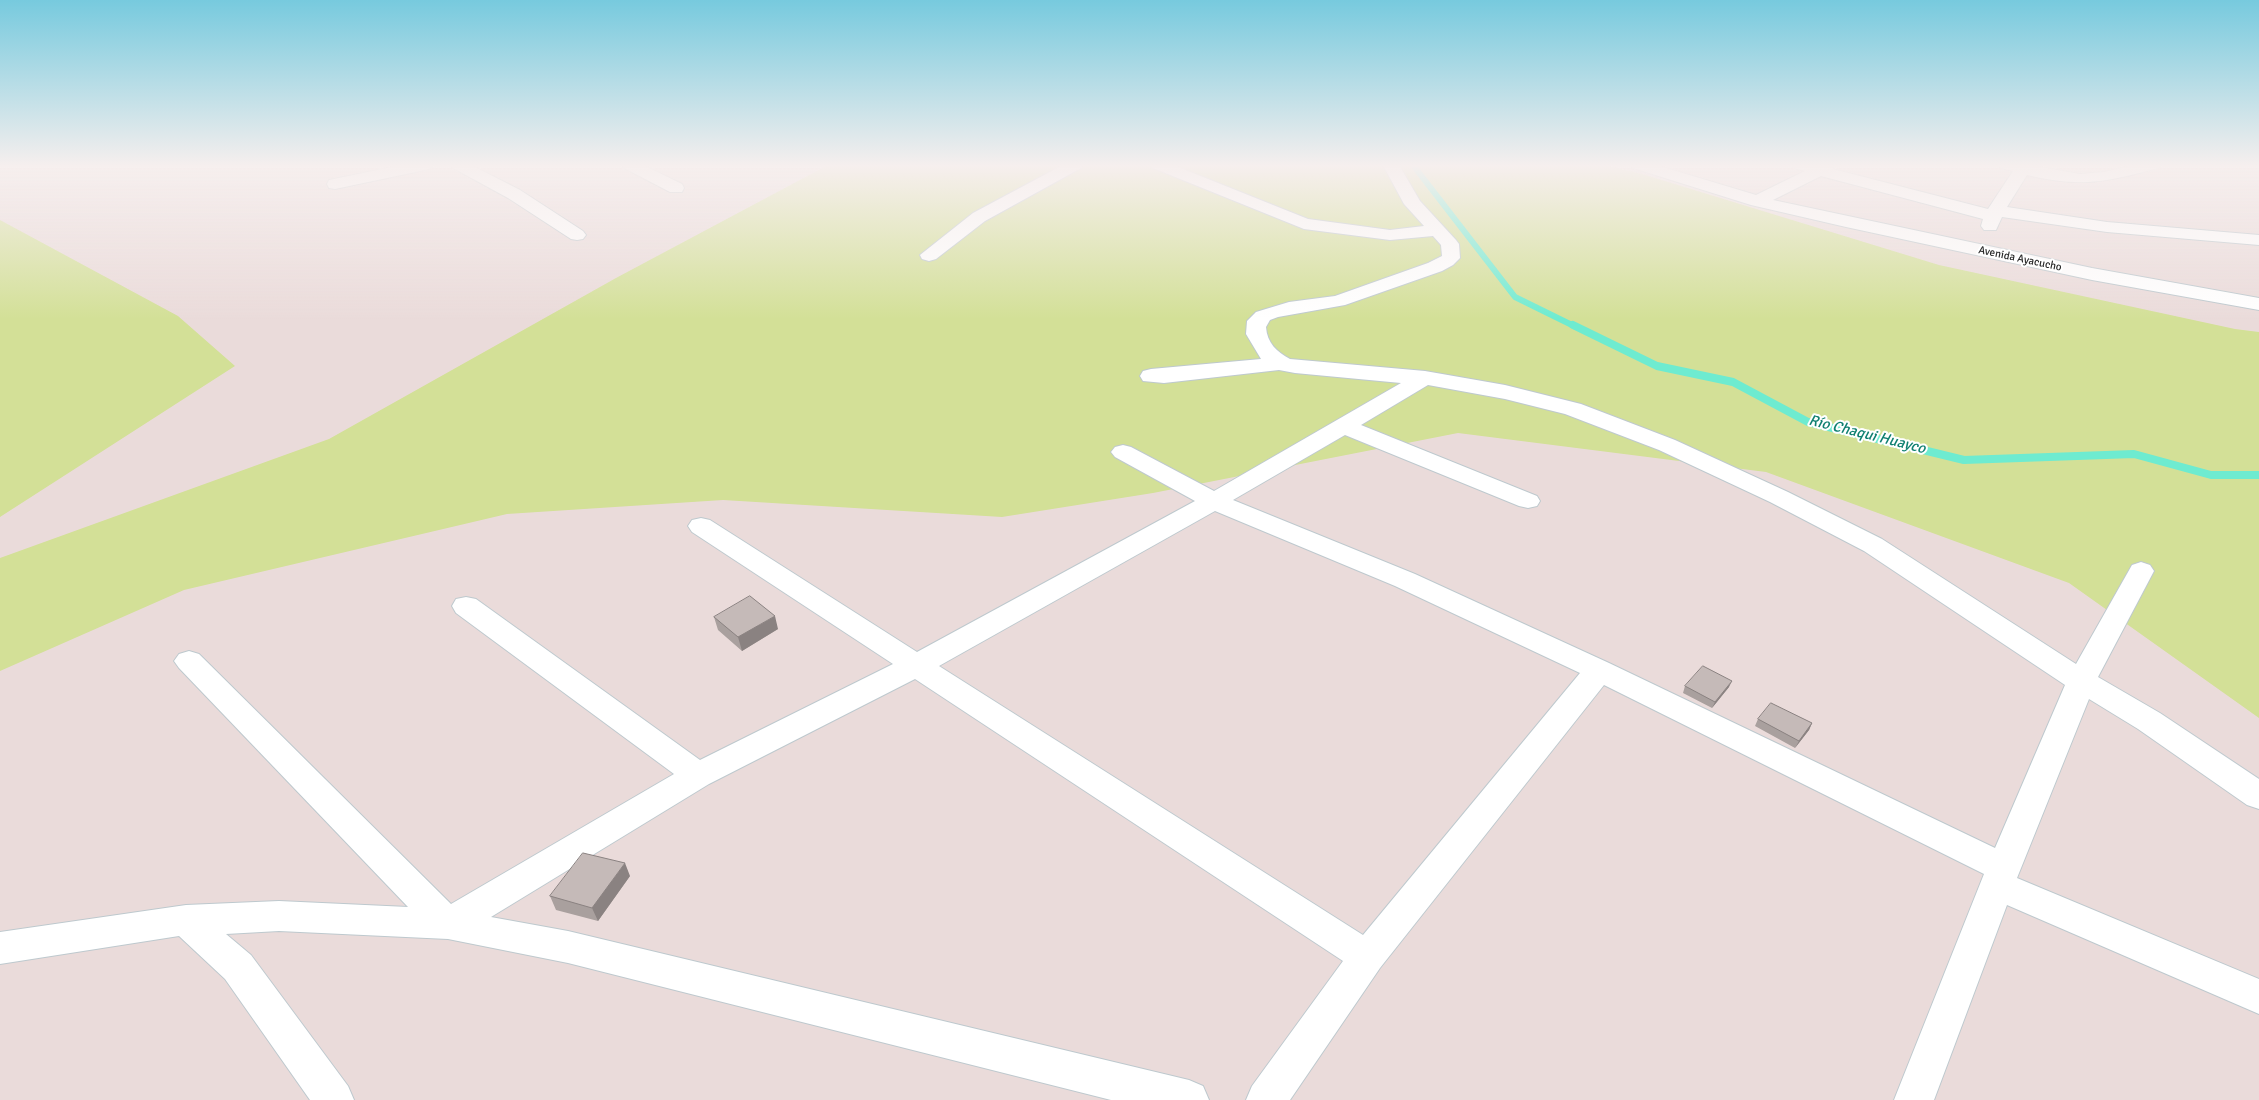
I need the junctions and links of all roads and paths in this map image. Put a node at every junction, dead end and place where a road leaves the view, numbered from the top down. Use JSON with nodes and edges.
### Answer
{"nodes":[{"id":1,"x":548,"y":216,"type":"edge"},
{"id":2,"x":979,"y":216,"type":"edge"},
{"id":3,"x":1285,"y":216,"type":"edge"},
{"id":4,"x":1425,"y":216,"type":"edge"},
{"id":5,"x":1826,"y":216,"type":"edge"},
{"id":6,"x":1994,"y":216,"type":"edge"},
{"id":7,"x":2015,"y":216,"type":"edge"},
{"id":8,"x":1438,"y":230,"type":"junction"},
{"id":9,"x":576,"y":235,"type":"dead end"},
{"id":10,"x":2259,"y":240,"type":"edge"},
{"id":11,"x":1982,"y":251,"type":"junction"},
{"id":12,"x":929,"y":256,"type":"dead end"},
{"id":13,"x":2259,"y":304,"type":"edge"},
{"id":14,"x":1280,"y":363,"type":"junction"},
{"id":15,"x":1151,"y":376,"type":"dead end"},
{"id":16,"x":1425,"y":378,"type":"junction"},
{"id":17,"x":1344,"y":426,"type":"junction"},
{"id":18,"x":1123,"y":452,"type":"dead end"},
{"id":19,"x":1214,"y":501,"type":"junction"},
{"id":20,"x":1528,"y":501,"type":"dead end"},
{"id":21,"x":701,"y":526,"type":"dead end"},
{"id":22,"x":2141,"y":571,"type":"dead end"},
{"id":23,"x":466,"y":606,"type":"dead end"},
{"id":24,"x":189,"y":661,"type":"dead end"},
{"id":25,"x":915,"y":666,"type":"junction"},
{"id":26,"x":1598,"y":670,"type":"junction"},
{"id":27,"x":2081,"y":681,"type":"junction"},
{"id":28,"x":698,"y":775,"type":"junction"},
{"id":29,"x":2259,"y":796,"type":"edge"},
{"id":30,"x":2001,"y":877,"type":"junction"},
{"id":31,"x":186,"y":920,"type":"junction"},
{"id":32,"x":448,"y":924,"type":"junction"},
{"id":33,"x":0,"y":948,"type":"edge"},
{"id":34,"x":1367,"y":957,"type":"junction"},
{"id":35,"x":2259,"y":997,"type":"edge"},
{"id":36,"x":334,"y":1100,"type":"edge"},
{"id":37,"x":1189,"y":1100,"type":"edge"},
{"id":38,"x":1266,"y":1100,"type":"edge"},
{"id":39,"x":1914,"y":1100,"type":"edge"}],
"edges":[{"from":1,"to":9,"type":"street"},
{"from":2,"to":12,"type":"street"},
{"from":3,"to":8,"type":"street"},
{"from":4,"to":8,"type":"street"},
{"from":5,"to":11,"type":"street","name":"Avenida Ayacucho"},
{"from":6,"to":11,"type":"street"},
{"from":7,"to":10,"type":"street"},
{"from":8,"to":14,"type":"street"},
{"from":11,"to":13,"type":"street","name":"Avenida Ayacucho"},
{"from":14,"to":15,"type":"street"},
{"from":14,"to":16,"type":"street"},
{"from":16,"to":17,"type":"street"},
{"from":16,"to":27,"type":"street"},
{"from":17,"to":19,"type":"street"},
{"from":17,"to":20,"type":"street"},
{"from":18,"to":19,"type":"street"},
{"from":19,"to":25,"type":"street"},
{"from":19,"to":26,"type":"street"},
{"from":21,"to":25,"type":"street"},
{"from":22,"to":27,"type":"street"},
{"from":23,"to":28,"type":"street"},
{"from":24,"to":32,"type":"street"},
{"from":25,"to":28,"type":"street"},
{"from":25,"to":34,"type":"street"},
{"from":26,"to":30,"type":"street"},
{"from":26,"to":34,"type":"street"},
{"from":27,"to":29,"type":"street"},
{"from":27,"to":30,"type":"street"},
{"from":28,"to":32,"type":"street"},
{"from":30,"to":35,"type":"street"},
{"from":30,"to":39,"type":"street"},
{"from":31,"to":32,"type":"street"},
{"from":31,"to":33,"type":"street"},
{"from":31,"to":36,"type":"street"},
{"from":32,"to":37,"type":"street"},
{"from":34,"to":38,"type":"street"}]}
